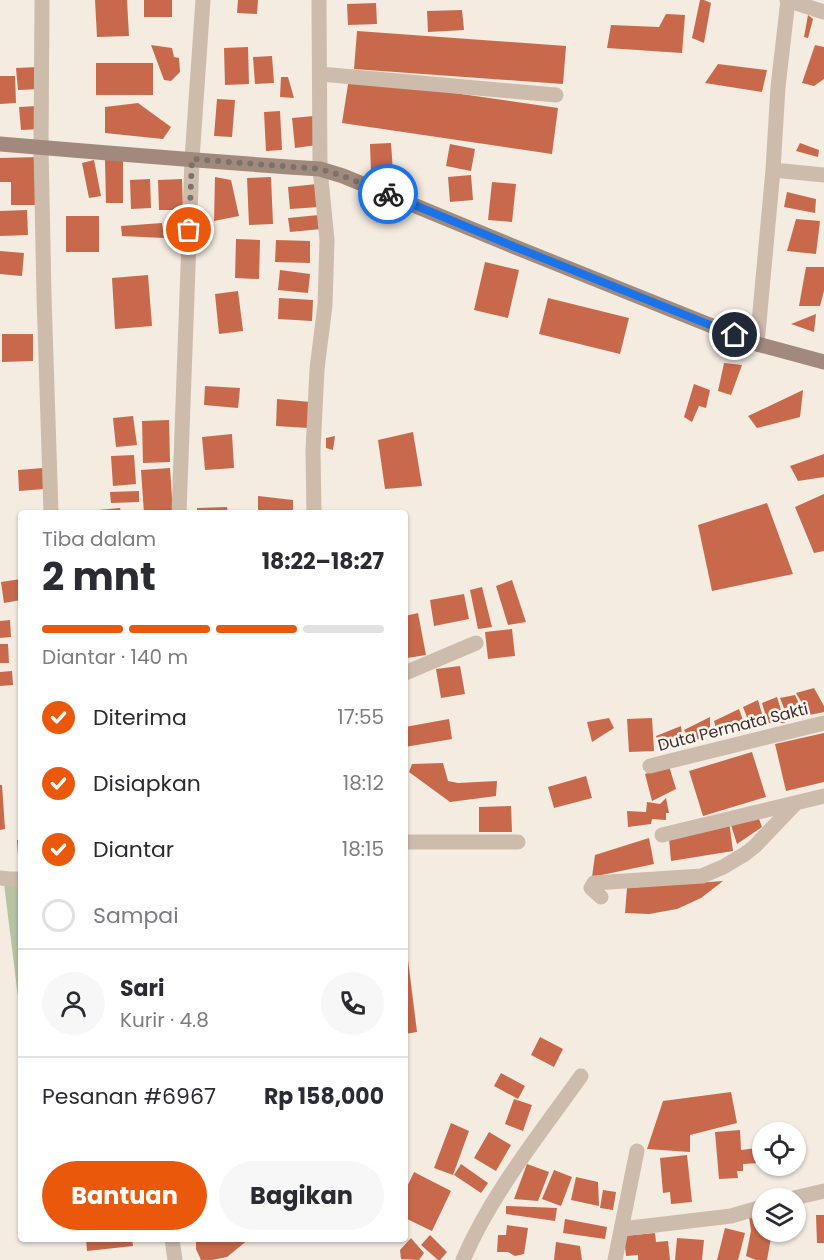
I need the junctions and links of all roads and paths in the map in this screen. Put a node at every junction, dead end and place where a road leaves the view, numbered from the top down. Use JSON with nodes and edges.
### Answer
{"nodes":[{"id":1,"x":42,"y":0,"type":"edge"},
{"id":2,"x":203,"y":0,"type":"edge"},
{"id":3,"x":319,"y":0,"type":"edge"},
{"id":4,"x":788,"y":0,"type":"edge"},
{"id":5,"x":824,"y":12,"type":"edge"},
{"id":6,"x":320,"y":74,"type":"junction"},
{"id":7,"x":556,"y":95,"type":"dead end"},
{"id":8,"x":0,"y":144,"type":"edge"},
{"id":9,"x":41,"y":147,"type":"junction"},
{"id":10,"x":192,"y":159,"type":"junction"},
{"id":11,"x":320,"y":169,"type":"junction"},
{"id":12,"x":773,"y":170,"type":"junction"},
{"id":13,"x":824,"y":175,"type":"edge"},
{"id":14,"x":757,"y":344,"type":"junction"},
{"id":15,"x":824,"y":362,"type":"edge"},
{"id":16,"x":51,"y":510,"type":"edge"},
{"id":17,"x":179,"y":510,"type":"edge"},
{"id":18,"x":314,"y":510,"type":"edge"},
{"id":19,"x":476,"y":643,"type":"dead end"},
{"id":20,"x":408,"y":672,"type":"edge"},
{"id":21,"x":824,"y":723,"type":"edge"},
{"id":22,"x":650,"y":766,"type":"dead end"},
{"id":23,"x":824,"y":796,"type":"edge"},
{"id":24,"x":796,"y":803,"type":"junction"},
{"id":25,"x":662,"y":835,"type":"dead end"},
{"id":26,"x":408,"y":842,"type":"edge"},
{"id":27,"x":518,"y":842,"type":"dead end"},
{"id":28,"x":0,"y":878,"type":"edge"},
{"id":29,"x":18,"y":879,"type":"edge"},
{"id":30,"x":601,"y":897,"type":"dead end"},
{"id":31,"x":581,"y":1076,"type":"dead end"},
{"id":32,"x":637,"y":1151,"type":"dead end"},
{"id":33,"x":824,"y":1191,"type":"edge"},
{"id":34,"x":806,"y":1195,"type":"edge"},
{"id":35,"x":752,"y":1210,"type":"edge"},
{"id":36,"x":622,"y":1229,"type":"junction"},
{"id":37,"x":172,"y":1242,"type":"edge"},
{"id":38,"x":175,"y":1260,"type":"edge"},
{"id":39,"x":463,"y":1260,"type":"edge"},
{"id":40,"x":615,"y":1260,"type":"edge"}],
"edges":[{"from":1,"to":9,"type":"street"},
{"from":2,"to":10,"type":"street"},
{"from":3,"to":6,"type":"street"},
{"from":4,"to":5,"type":"street"},
{"from":4,"to":12,"type":"street"},
{"from":6,"to":7,"type":"street"},
{"from":6,"to":11,"type":"street"},
{"from":8,"to":9,"type":"main road"},
{"from":9,"to":10,"type":"main road"},
{"from":9,"to":16,"type":"street"},
{"from":10,"to":11,"type":"main road"},
{"from":10,"to":17,"type":"street"},
{"from":11,"to":14,"type":"main road"},
{"from":11,"to":18,"type":"street"},
{"from":12,"to":13,"type":"street"},
{"from":12,"to":14,"type":"street"},
{"from":14,"to":15,"type":"main road"},
{"from":19,"to":20,"type":"street"},
{"from":21,"to":22,"type":"street","name":"Duta Permata Sakti"},
{"from":23,"to":24,"type":"street"},
{"from":24,"to":25,"type":"street"},
{"from":24,"to":30,"type":"street"},
{"from":26,"to":27,"type":"street"},
{"from":28,"to":29,"type":"street"},
{"from":31,"to":39,"type":"street"},
{"from":32,"to":36,"type":"street"},
{"from":33,"to":34,"type":"street"},
{"from":35,"to":36,"type":"street"},
{"from":36,"to":40,"type":"street"},
{"from":37,"to":38,"type":"street"}]}
